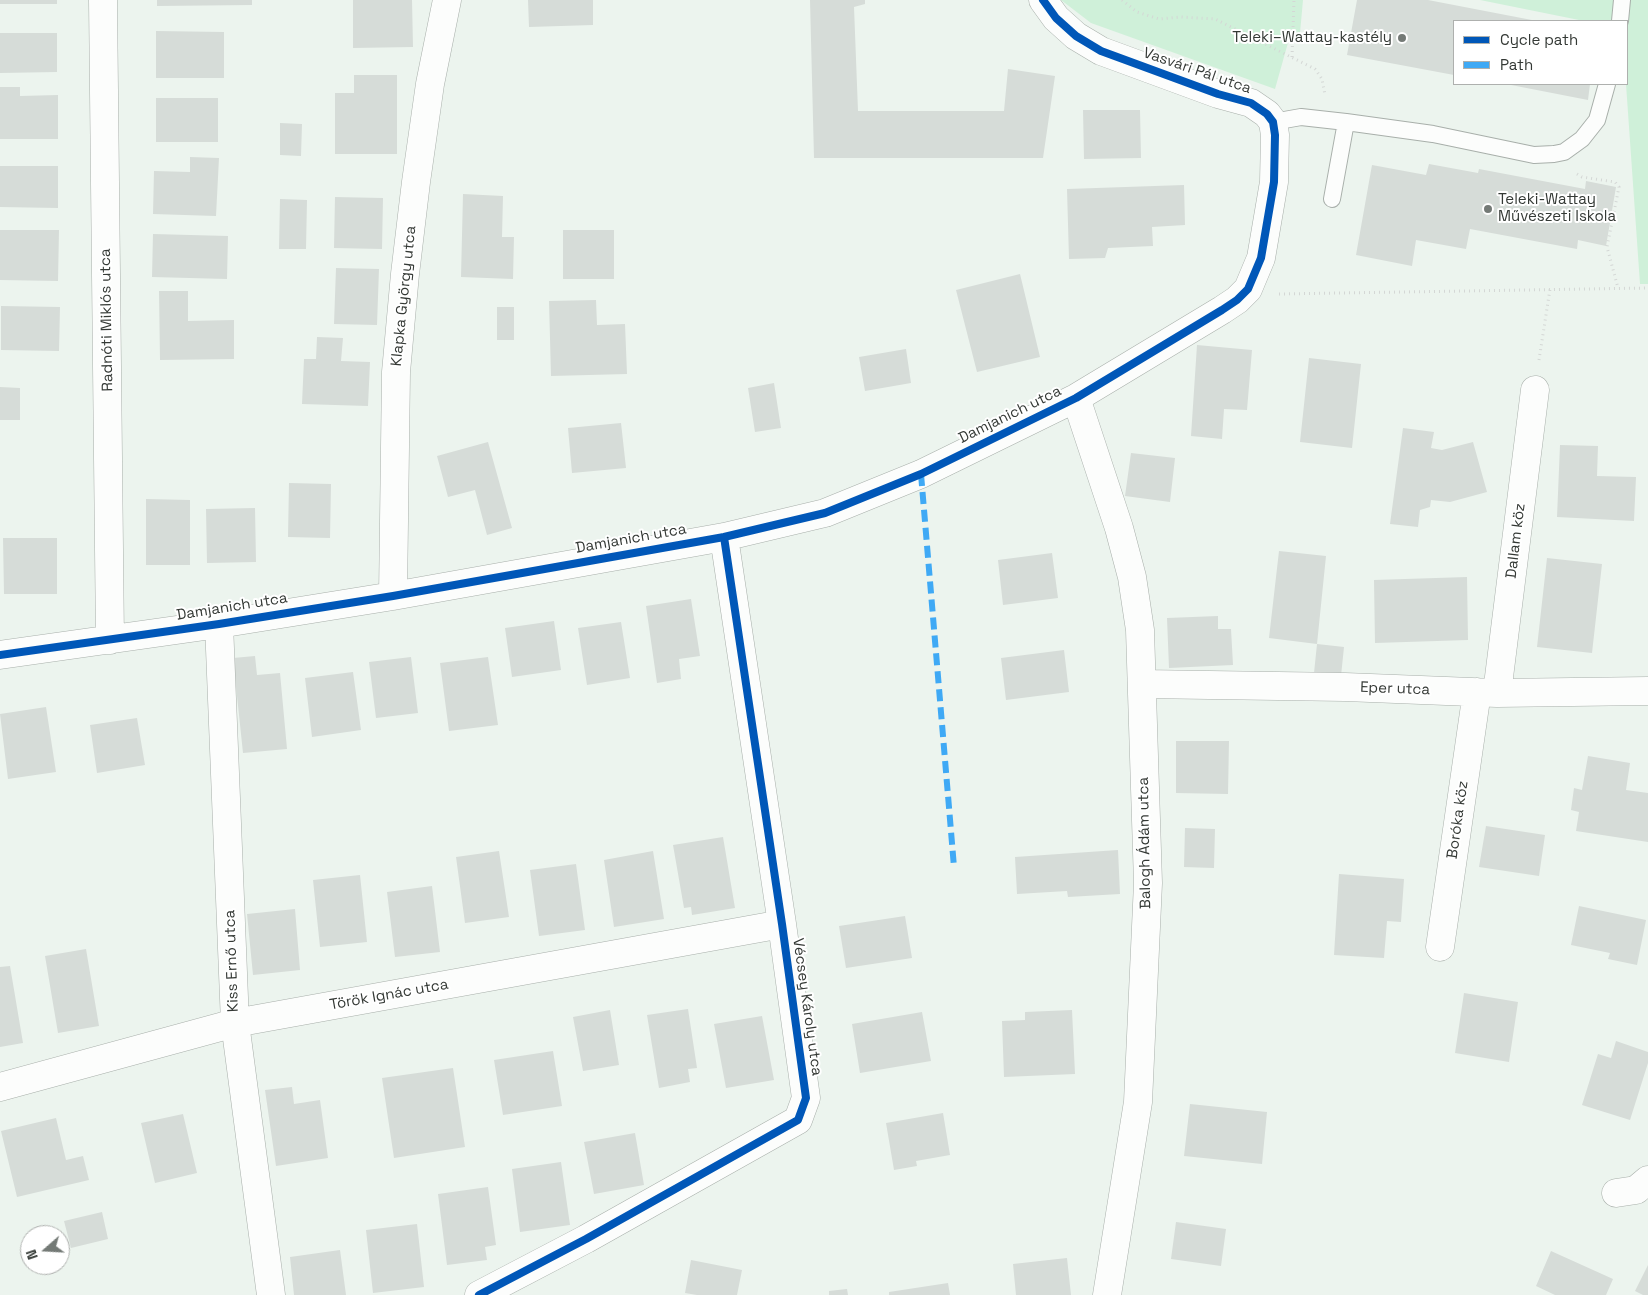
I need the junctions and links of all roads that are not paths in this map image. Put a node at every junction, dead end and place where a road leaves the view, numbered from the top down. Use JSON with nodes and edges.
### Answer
{"nodes":[{"id":1,"x":103,"y":0,"type":"edge"},
{"id":2,"x":447,"y":0,"type":"edge"},
{"id":3,"x":1043,"y":0,"type":"edge"},
{"id":4,"x":1622,"y":0,"type":"edge"},
{"id":5,"x":1620,"y":20,"type":"edge"},
{"id":6,"x":1607,"y":85,"type":"edge"},
{"id":7,"x":1273,"y":122,"type":"junction"},
{"id":8,"x":1346,"y":122,"type":"junction"},
{"id":9,"x":1332,"y":199,"type":"dead end"},
{"id":10,"x":1535,"y":390,"type":"road end"},
{"id":11,"x":1076,"y":398,"type":"junction"},
{"id":12,"x":724,"y":537,"type":"junction"},
{"id":13,"x":393,"y":596,"type":"junction"},
{"id":14,"x":219,"y":624,"type":"junction"},
{"id":15,"x":110,"y":640,"type":"junction"},
{"id":16,"x":0,"y":655,"type":"edge"},
{"id":17,"x":1142,"y":684,"type":"junction"},
{"id":18,"x":1648,"y":691,"type":"edge"},
{"id":19,"x":1487,"y":693,"type":"junction"},
{"id":20,"x":782,"y":924,"type":"junction"},
{"id":21,"x":1440,"y":947,"type":"dead end"},
{"id":22,"x":235,"y":1022,"type":"junction"},
{"id":23,"x":0,"y":1087,"type":"edge"},
{"id":24,"x":1648,"y":1180,"type":"edge"},
{"id":25,"x":1616,"y":1193,"type":"dead end"},
{"id":26,"x":271,"y":1295,"type":"edge"},
{"id":27,"x":479,"y":1295,"type":"edge"},
{"id":28,"x":1108,"y":1295,"type":"edge"}],
"edges":[{"from":1,"to":15,"type":"street","name":"Radnóti Miklós utca"},
{"from":2,"to":13,"type":"street","name":"Klapka György utca"},
{"from":3,"to":7,"type":"street","name":"Vasvári Pál utca"},
{"from":4,"to":5,"type":"lane"},
{"from":6,"to":8,"type":"lane"},
{"from":7,"to":8,"type":"lane"},
{"from":7,"to":11,"type":"street","name":"Damjanich utca"},
{"from":8,"to":9,"type":"lane"},
{"from":10,"to":19,"type":"street","name":"Dallam köz"},
{"from":11,"to":12,"type":"street","name":"Damjanich utca"},
{"from":11,"to":17,"type":"street","name":"Balogh Ádám utca"},
{"from":12,"to":13,"type":"street","name":"Damjanich utca"},
{"from":12,"to":20,"type":"street","name":"Vécsey Károly utca"},
{"from":13,"to":14,"type":"street","name":"Damjanich utca"},
{"from":14,"to":15,"type":"street","name":"Damjanich utca"},
{"from":14,"to":22,"type":"street","name":"Kiss Ernő utca"},
{"from":15,"to":16,"type":"street","name":"Damjanich utca"},
{"from":17,"to":19,"type":"street","name":"Eper utca"},
{"from":17,"to":28,"type":"street","name":"Balogh Ádám utca"},
{"from":18,"to":19,"type":"street","name":"Eper utca"},
{"from":19,"to":21,"type":"street","name":"Boróka köz"},
{"from":20,"to":22,"type":"street","name":"Török Ignác utca"},
{"from":20,"to":27,"type":"street","name":"Vécsey Károly utca"},
{"from":22,"to":23,"type":"street","name":"Török Ignác utca"},
{"from":22,"to":26,"type":"street","name":"Kiss Ernő utca"},
{"from":24,"to":25,"type":"street"}]}
